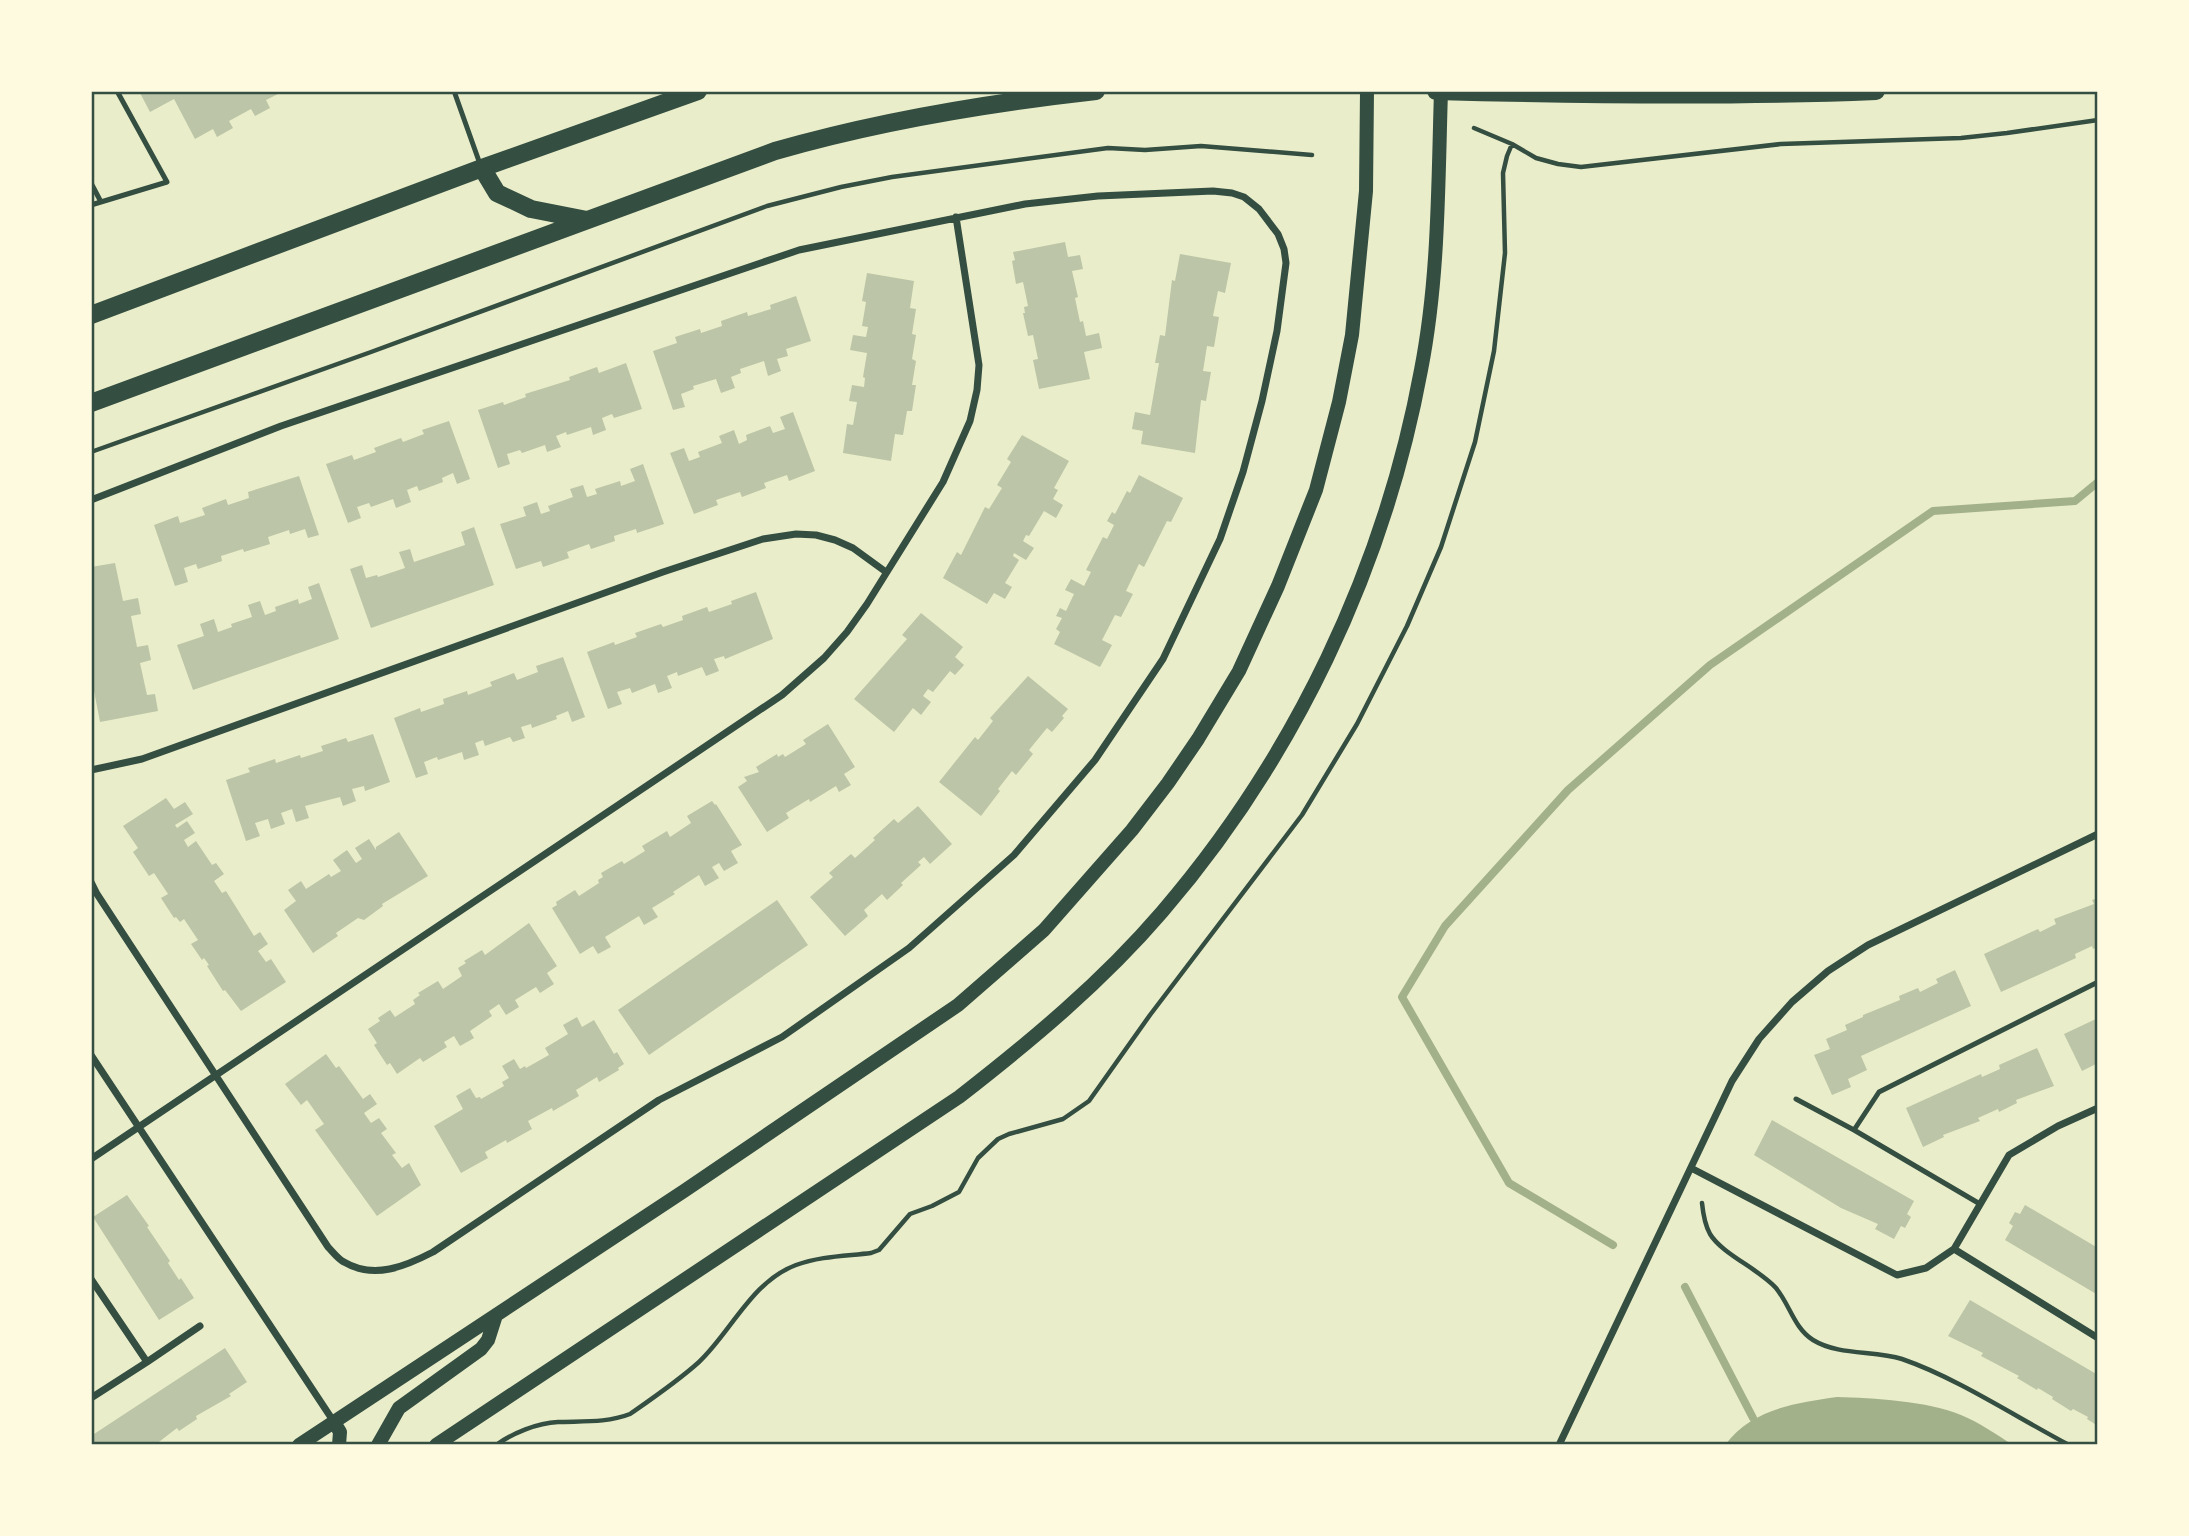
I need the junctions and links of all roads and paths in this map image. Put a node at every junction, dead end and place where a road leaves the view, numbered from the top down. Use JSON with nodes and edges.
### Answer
{"nodes":[{"id":1,"x":117,"y":91,"type":"edge"},
{"id":2,"x":454,"y":91,"type":"edge"},
{"id":3,"x":698,"y":91,"type":"edge"},
{"id":4,"x":1096,"y":91,"type":"edge"},
{"id":5,"x":1367,"y":91,"type":"edge"},
{"id":6,"x":1439,"y":91,"type":"edge"},
{"id":7,"x":1876,"y":91,"type":"edge"},
{"id":8,"x":2098,"y":120,"type":"edge"},
{"id":9,"x":1474,"y":128,"type":"dead end"},
{"id":10,"x":1512,"y":144,"type":"junction"},
{"id":11,"x":1312,"y":155,"type":"dead end"},
{"id":12,"x":482,"y":168,"type":"junction"},
{"id":13,"x":91,"y":183,"type":"edge"},
{"id":14,"x":102,"y":202,"type":"junction"},
{"id":15,"x":91,"y":205,"type":"edge"},
{"id":16,"x":956,"y":217,"type":"junction"},
{"id":17,"x":587,"y":220,"type":"junction"},
{"id":18,"x":91,"y":315,"type":"edge"},
{"id":19,"x":91,"y":403,"type":"edge"},
{"id":20,"x":91,"y":452,"type":"edge"},
{"id":21,"x":91,"y":500,"type":"edge"},
{"id":22,"x":886,"y":572,"type":"junction"},
{"id":23,"x":91,"y":770,"type":"edge"},
{"id":24,"x":2098,"y":834,"type":"edge"},
{"id":25,"x":91,"y":882,"type":"edge"},
{"id":26,"x":2098,"y":982,"type":"edge"},
{"id":27,"x":91,"y":1055,"type":"edge"},
{"id":28,"x":216,"y":1075,"type":"junction"},
{"id":29,"x":1796,"y":1099,"type":"dead end"},
{"id":30,"x":2098,"y":1108,"type":"edge"},
{"id":31,"x":140,"y":1126,"type":"junction"},
{"id":32,"x":1854,"y":1130,"type":"junction"},
{"id":33,"x":91,"y":1159,"type":"edge"},
{"id":34,"x":1690,"y":1168,"type":"junction"},
{"id":35,"x":1702,"y":1203,"type":"dead end"},
{"id":36,"x":1980,"y":1204,"type":"junction"},
{"id":37,"x":1954,"y":1249,"type":"junction"},
{"id":38,"x":91,"y":1279,"type":"edge"},
{"id":39,"x":100,"y":1293,"type":"junction"},
{"id":40,"x":91,"y":1300,"type":"edge"},
{"id":41,"x":496,"y":1315,"type":"junction"},
{"id":42,"x":200,"y":1326,"type":"dead end"},
{"id":43,"x":2098,"y":1338,"type":"edge"},
{"id":44,"x":147,"y":1362,"type":"junction"},
{"id":45,"x":91,"y":1398,"type":"edge"},
{"id":46,"x":334,"y":1422,"type":"junction"},
{"id":47,"x":299,"y":1445,"type":"edge"},
{"id":48,"x":339,"y":1445,"type":"edge"},
{"id":49,"x":378,"y":1445,"type":"edge"},
{"id":50,"x":436,"y":1445,"type":"edge"},
{"id":51,"x":496,"y":1445,"type":"edge"},
{"id":52,"x":1559,"y":1445,"type":"edge"},
{"id":53,"x":2069,"y":1445,"type":"edge"}],
"edges":[{"from":1,"to":14,"type":"lane"},
{"from":2,"to":12,"type":"lane"},
{"from":3,"to":12,"type":"main road"},
{"from":4,"to":17,"type":"main road"},
{"from":5,"to":41,"type":"main road"},
{"from":6,"to":7,"type":"main road"},
{"from":6,"to":50,"type":"main road"},
{"from":8,"to":10,"type":"path"},
{"from":9,"to":10,"type":"path"},
{"from":10,"to":51,"type":"path"},
{"from":11,"to":20,"type":"path"},
{"from":12,"to":17,"type":"main road"},
{"from":12,"to":18,"type":"main road"},
{"from":13,"to":14,"type":"lane"},
{"from":14,"to":15,"type":"lane"},
{"from":16,"to":21,"type":"street"},
{"from":16,"to":22,"type":"street"},
{"from":16,"to":28,"type":"street"},
{"from":17,"to":19,"type":"main road"},
{"from":22,"to":23,"type":"street"},
{"from":22,"to":28,"type":"street"},
{"from":24,"to":34,"type":"street"},
{"from":25,"to":28,"type":"street"},
{"from":26,"to":32,"type":"lane"},
{"from":27,"to":31,"type":"street"},
{"from":28,"to":31,"type":"street"},
{"from":29,"to":32,"type":"lane"},
{"from":30,"to":36,"type":"street"},
{"from":31,"to":33,"type":"street"},
{"from":31,"to":46,"type":"street"},
{"from":32,"to":36,"type":"lane"},
{"from":34,"to":37,"type":"street"},
{"from":34,"to":52,"type":"street"},
{"from":35,"to":53,"type":"path"},
{"from":36,"to":37,"type":"street"},
{"from":37,"to":43,"type":"street"},
{"from":38,"to":39,"type":"street"},
{"from":39,"to":40,"type":"street"},
{"from":39,"to":44,"type":"street"},
{"from":41,"to":46,"type":"main road"},
{"from":41,"to":49,"type":"main road"},
{"from":42,"to":44,"type":"street"},
{"from":44,"to":45,"type":"street"},
{"from":46,"to":47,"type":"main road"},
{"from":46,"to":48,"type":"main road"}]}
